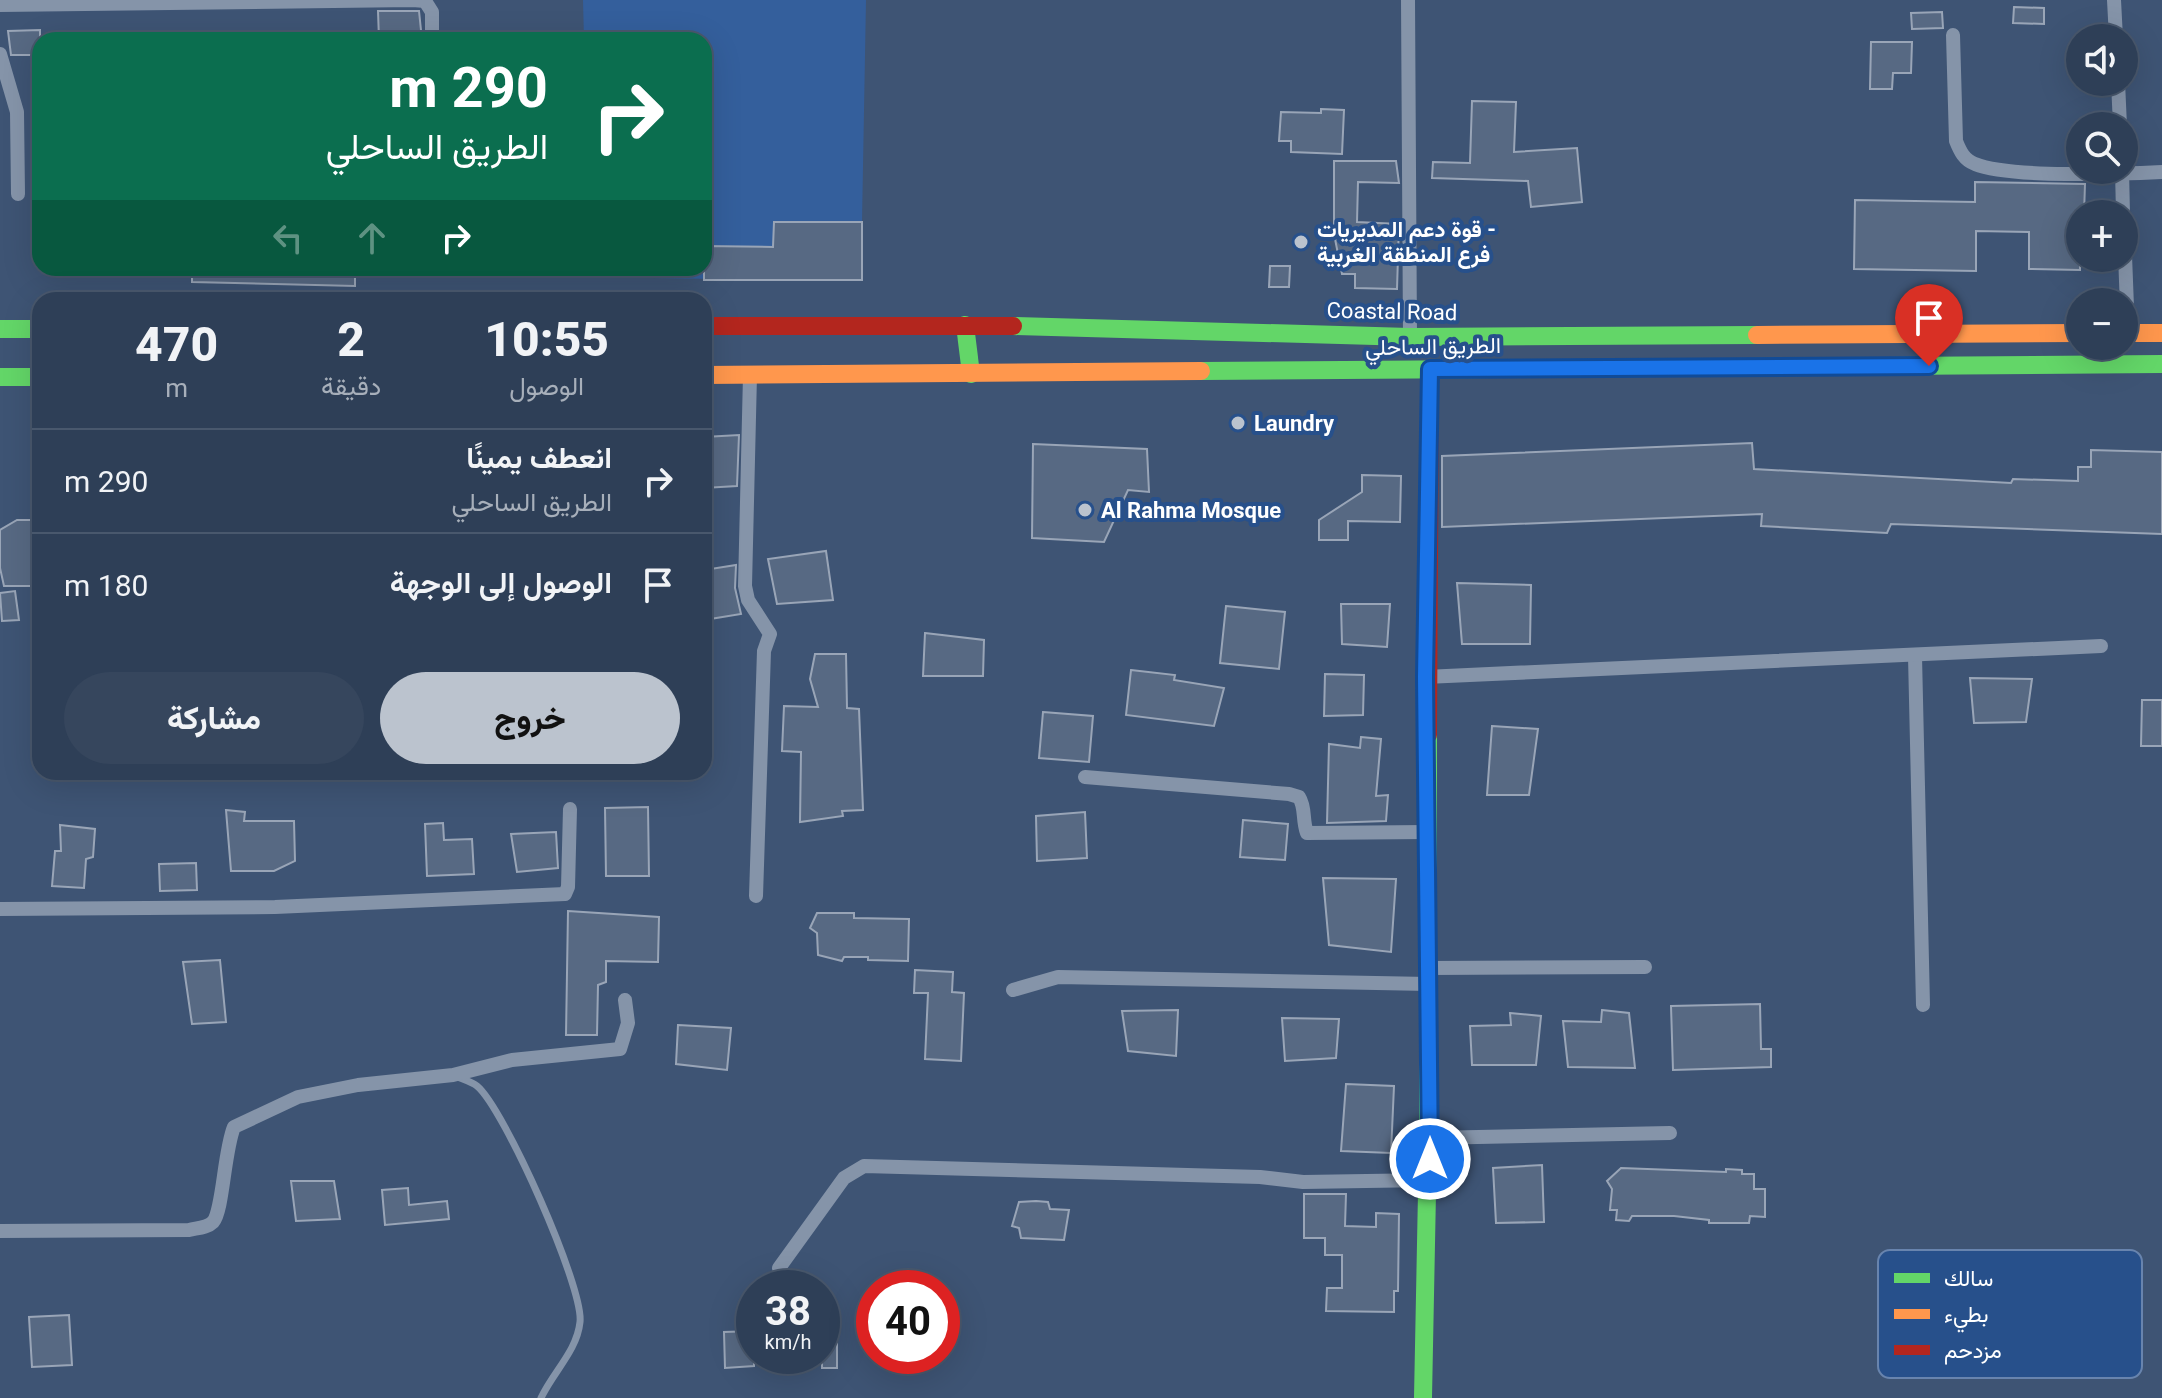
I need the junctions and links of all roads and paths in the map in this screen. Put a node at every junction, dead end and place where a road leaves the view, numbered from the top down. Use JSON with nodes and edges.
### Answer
{"nodes":[{"id":1,"x":1408,"y":0,"type":"edge"},
{"id":2,"x":2114,"y":0,"type":"edge"},
{"id":3,"x":82,"y":1,"type":"edge"},
{"id":4,"x":0,"y":5,"type":"edge"},
{"id":5,"x":2115,"y":24,"type":"edge"},
{"id":6,"x":432,"y":32,"type":"edge"},
{"id":7,"x":1953,"y":35,"type":"dead end"},
{"id":8,"x":0,"y":54,"type":"edge"},
{"id":9,"x":2066,"y":171,"type":"edge"},
{"id":10,"x":2138,"y":172,"type":"edge"},
{"id":11,"x":2162,"y":172,"type":"edge"},
{"id":12,"x":18,"y":194,"type":"dead end"},
{"id":13,"x":965,"y":325,"type":"junction"},
{"id":14,"x":712,"y":326,"type":"edge"},
{"id":15,"x":0,"y":329,"type":"edge"},
{"id":16,"x":32,"y":329,"type":"edge"},
{"id":17,"x":2066,"y":333,"type":"edge"},
{"id":18,"x":2138,"y":333,"type":"edge"},
{"id":19,"x":2162,"y":333,"type":"edge"},
{"id":20,"x":1410,"y":337,"type":"junction"},
{"id":21,"x":2162,"y":364,"type":"edge"},
{"id":22,"x":1430,"y":369,"type":"junction"},
{"id":23,"x":971,"y":374,"type":"junction"},
{"id":24,"x":712,"y":375,"type":"edge"},
{"id":25,"x":750,"y":375,"type":"junction"},
{"id":26,"x":0,"y":377,"type":"edge"},
{"id":27,"x":32,"y":377,"type":"edge"},
{"id":28,"x":2101,"y":646,"type":"dead end"},
{"id":29,"x":1915,"y":656,"type":"junction"},
{"id":30,"x":1425,"y":677,"type":"junction"},
{"id":31,"x":1085,"y":777,"type":"dead end"},
{"id":32,"x":570,"y":809,"type":"dead end"},
{"id":33,"x":1427,"y":832,"type":"junction"},
{"id":34,"x":756,"y":896,"type":"dead end"},
{"id":35,"x":0,"y":909,"type":"edge"},
{"id":36,"x":1645,"y":967,"type":"dead end"},
{"id":37,"x":1429,"y":976,"type":"junction"},
{"id":38,"x":1013,"y":990,"type":"dead end"},
{"id":39,"x":625,"y":1000,"type":"dead end"},
{"id":40,"x":1923,"y":1005,"type":"dead end"},
{"id":41,"x":453,"y":1075,"type":"junction"},
{"id":42,"x":1670,"y":1133,"type":"dead end"},
{"id":43,"x":1430,"y":1138,"type":"junction"},
{"id":44,"x":1430,"y":1180,"type":"junction"},
{"id":45,"x":0,"y":1231,"type":"edge"},
{"id":46,"x":779,"y":1268,"type":"dead end"},
{"id":47,"x":541,"y":1398,"type":"edge"},
{"id":48,"x":1423,"y":1398,"type":"edge"}],
"edges":[{"from":1,"to":20,"type":"street"},
{"from":2,"to":5,"type":"street"},
{"from":3,"to":4,"type":"street"},
{"from":3,"to":6,"type":"street"},
{"from":7,"to":9,"type":"street"},
{"from":8,"to":12,"type":"street"},
{"from":10,"to":11,"type":"street"},
{"from":13,"to":14,"type":"main road","name":"Coastal Road"},
{"from":13,"to":20,"type":"main road","name":"Coastal Road"},
{"from":13,"to":23,"type":"main road"},
{"from":15,"to":16,"type":"main road"},
{"from":17,"to":20,"type":"main road","name":"Coastal Road"},
{"from":18,"to":19,"type":"main road"},
{"from":21,"to":22,"type":"main road","name":"الطريق الساحلي"},
{"from":22,"to":23,"type":"main road","name":"الطريق الساحلي"},
{"from":22,"to":30,"type":"main road"},
{"from":23,"to":25,"type":"main road","name":"الطريق الساحلي"},
{"from":24,"to":25,"type":"main road","name":"الطريق الساحلي"},
{"from":25,"to":34,"type":"street"},
{"from":26,"to":27,"type":"main road"},
{"from":28,"to":29,"type":"street"},
{"from":29,"to":30,"type":"street"},
{"from":29,"to":40,"type":"street"},
{"from":30,"to":33,"type":"main road"},
{"from":31,"to":33,"type":"street"},
{"from":32,"to":35,"type":"street"},
{"from":33,"to":37,"type":"main road"},
{"from":36,"to":37,"type":"street"},
{"from":37,"to":38,"type":"street"},
{"from":37,"to":43,"type":"main road"},
{"from":39,"to":41,"type":"street"},
{"from":41,"to":45,"type":"street"},
{"from":41,"to":47,"type":"lane"},
{"from":42,"to":43,"type":"street"},
{"from":43,"to":44,"type":"main road"},
{"from":44,"to":46,"type":"street"},
{"from":44,"to":48,"type":"main road"}]}
